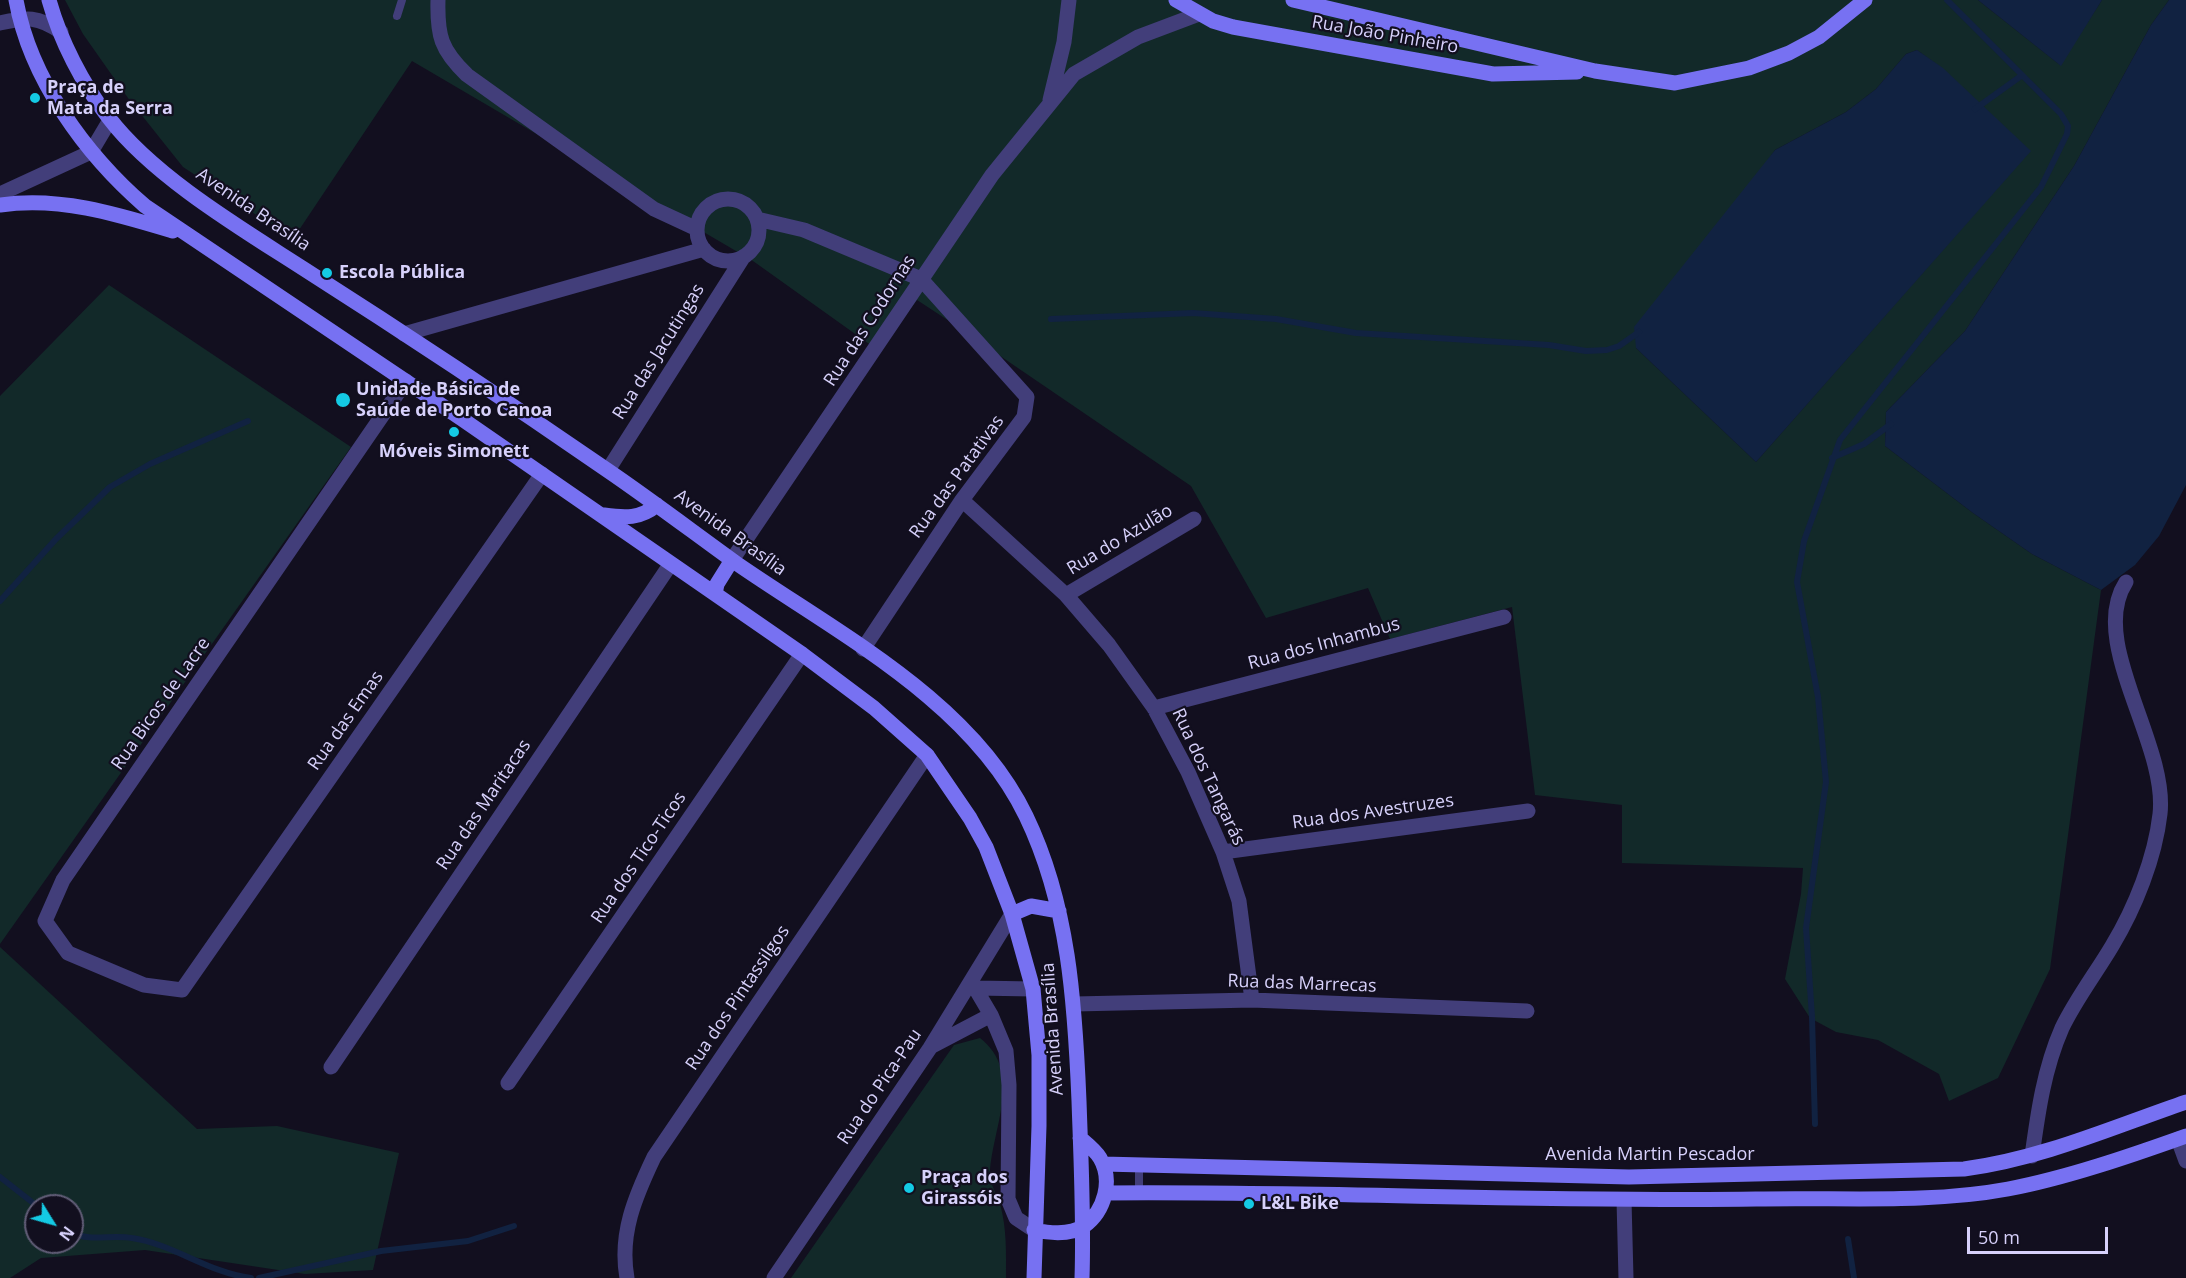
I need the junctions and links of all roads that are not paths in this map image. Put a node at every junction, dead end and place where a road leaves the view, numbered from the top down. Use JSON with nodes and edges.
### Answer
{"nodes":[{"id":1,"x":16,"y":0,"type":"edge"},
{"id":2,"x":49,"y":0,"type":"edge"},
{"id":3,"x":402,"y":0,"type":"edge"},
{"id":4,"x":438,"y":0,"type":"edge"},
{"id":5,"x":1069,"y":0,"type":"edge"},
{"id":6,"x":1176,"y":0,"type":"edge"},
{"id":7,"x":1293,"y":0,"type":"edge"},
{"id":8,"x":1865,"y":0,"type":"edge"},
{"id":9,"x":1199,"y":14,"type":"junction"},
{"id":10,"x":397,"y":16,"type":"dead end"},
{"id":11,"x":19,"y":19,"type":"junction"},
{"id":12,"x":0,"y":23,"type":"edge"},
{"id":13,"x":61,"y":32,"type":"junction"},
{"id":14,"x":1594,"y":71,"type":"junction"},
{"id":15,"x":1047,"y":109,"type":"junction"},
{"id":16,"x":110,"y":120,"type":"junction"},
{"id":17,"x":91,"y":152,"type":"junction"},
{"id":18,"x":0,"y":194,"type":"edge"},
{"id":19,"x":0,"y":205,"type":"edge"},
{"id":20,"x":757,"y":219,"type":"junction"},
{"id":21,"x":697,"y":229,"type":"junction"},
{"id":22,"x":188,"y":236,"type":"junction"},
{"id":23,"x":704,"y":249,"type":"junction"},
{"id":24,"x":744,"y":256,"type":"junction"},
{"id":25,"x":921,"y":279,"type":"junction"},
{"id":26,"x":404,"y":334,"type":"junction"},
{"id":27,"x":406,"y":381,"type":"junction"},
{"id":28,"x":608,"y":470,"type":"junction"},
{"id":29,"x":542,"y":474,"type":"junction"},
{"id":30,"x":962,"y":500,"type":"junction"},
{"id":31,"x":657,"y":505,"type":"junction"},
{"id":32,"x":601,"y":514,"type":"junction"},
{"id":33,"x":1194,"y":519,"type":"dead end"},
{"id":34,"x":732,"y":560,"type":"junction"},
{"id":35,"x":670,"y":565,"type":"junction"},
{"id":36,"x":2126,"y":582,"type":"dead end"},
{"id":37,"x":715,"y":594,"type":"junction"},
{"id":38,"x":1065,"y":595,"type":"junction"},
{"id":39,"x":1504,"y":616,"type":"dead end"},
{"id":40,"x":863,"y":649,"type":"junction"},
{"id":41,"x":802,"y":654,"type":"junction"},
{"id":42,"x":1154,"y":708,"type":"junction"},
{"id":43,"x":927,"y":755,"type":"junction"},
{"id":44,"x":1528,"y":811,"type":"dead end"},
{"id":45,"x":1223,"y":852,"type":"junction"},
{"id":46,"x":1059,"y":911,"type":"junction"},
{"id":47,"x":1012,"y":914,"type":"junction"},
{"id":48,"x":974,"y":985,"type":"junction"},
{"id":49,"x":1033,"y":989,"type":"junction"},
{"id":50,"x":182,"y":990,"type":"joint"},
{"id":51,"x":1252,"y":1000,"type":"junction"},
{"id":52,"x":1075,"y":1004,"type":"junction"},
{"id":53,"x":1527,"y":1011,"type":"dead end"},
{"id":54,"x":991,"y":1015,"type":"junction"},
{"id":55,"x":930,"y":1048,"type":"junction"},
{"id":56,"x":331,"y":1067,"type":"dead end"},
{"id":57,"x":508,"y":1083,"type":"dead end"},
{"id":58,"x":2186,"y":1102,"type":"edge"},
{"id":59,"x":2182,"y":1137,"type":"edge"},
{"id":60,"x":1080,"y":1138,"type":"junction"},
{"id":61,"x":2032,"y":1156,"type":"junction"},
{"id":62,"x":2186,"y":1161,"type":"edge"},
{"id":63,"x":1103,"y":1164,"type":"junction"},
{"id":64,"x":1139,"y":1166,"type":"junction"},
{"id":65,"x":1105,"y":1193,"type":"junction"},
{"id":66,"x":1139,"y":1193,"type":"junction"},
{"id":67,"x":1624,"y":1200,"type":"junction"},
{"id":68,"x":1084,"y":1226,"type":"junction"},
{"id":69,"x":1034,"y":1230,"type":"junction"},
{"id":70,"x":627,"y":1278,"type":"edge"},
{"id":71,"x":774,"y":1278,"type":"edge"},
{"id":72,"x":1034,"y":1278,"type":"edge"},
{"id":73,"x":1082,"y":1278,"type":"edge"},
{"id":74,"x":1626,"y":1278,"type":"edge"}],
"edges":[{"from":1,"to":11,"type":"street","name":"Avenida Brasília"},
{"from":2,"to":13,"type":"street","name":"Avenida Brasília"},
{"from":3,"to":10,"type":"lane"},
{"from":4,"to":21,"type":"street"},
{"from":5,"to":15,"type":"street","name":"Rua das Codornas"},
{"from":6,"to":9,"type":"street","name":"Rua João Pinheiro"},
{"from":7,"to":14,"type":"street","name":"Rua João Pinheiro"},
{"from":8,"to":14,"type":"street","name":"Rua João Pinheiro"},
{"from":9,"to":14,"type":"street","name":"Rua João Pinheiro"},
{"from":9,"to":15,"type":"street","name":"Rua das Codornas"},
{"from":11,"to":12,"type":"street"},
{"from":11,"to":13,"type":"street"},
{"from":11,"to":17,"type":"street","name":"Avenida Brasília"},
{"from":13,"to":16,"type":"street","name":"Avenida Brasília"},
{"from":15,"to":25,"type":"street","name":"Rua das Codornas"},
{"from":16,"to":17,"type":"street"},
{"from":16,"to":26,"type":"street","name":"Avenida Brasília"},
{"from":17,"to":18,"type":"street"},
{"from":17,"to":22,"type":"street","name":"Avenida Brasília"},
{"from":19,"to":22,"type":"street"},
{"from":20,"to":21,"type":"street"},
{"from":20,"to":24,"type":"street"},
{"from":20,"to":25,"type":"street"},
{"from":21,"to":23,"type":"street"},
{"from":22,"to":27,"type":"street","name":"Avenida Brasília"},
{"from":23,"to":24,"type":"street"},
{"from":23,"to":26,"type":"street"},
{"from":24,"to":28,"type":"street","name":"Rua das Jacutingas"},
{"from":25,"to":30,"type":"street","name":"Rua das Patativas"},
{"from":25,"to":34,"type":"street","name":"Rua das Codornas"},
{"from":26,"to":28,"type":"street","name":"Avenida Brasília"},
{"from":27,"to":29,"type":"street","name":"Avenida Brasília"},
{"from":27,"to":50,"type":"street","name":"Rua Bicos de Lacre"},
{"from":28,"to":31,"type":"street","name":"Avenida Brasília"},
{"from":29,"to":32,"type":"street","name":"Avenida Brasília"},
{"from":29,"to":50,"type":"street","name":"Rua das Emas"},
{"from":30,"to":38,"type":"street","name":"Rua dos Tangarás"},
{"from":30,"to":40,"type":"street","name":"Rua das Patativas"},
{"from":31,"to":32,"type":"street"},
{"from":31,"to":34,"type":"street","name":"Avenida Brasília"},
{"from":32,"to":35,"type":"street","name":"Avenida Brasília"},
{"from":33,"to":38,"type":"street","name":"Rua do Azulão"},
{"from":34,"to":37,"type":"street"},
{"from":34,"to":40,"type":"street","name":"Avenida Brasília"},
{"from":35,"to":37,"type":"street","name":"Avenida Brasília"},
{"from":35,"to":56,"type":"street","name":"Rua das Maritacas"},
{"from":36,"to":61,"type":"street"},
{"from":37,"to":41,"type":"street","name":"Avenida Brasília"},
{"from":38,"to":42,"type":"street","name":"Rua dos Tangarás"},
{"from":39,"to":42,"type":"street","name":"Rua dos Inhambus"},
{"from":40,"to":46,"type":"street","name":"Avenida Brasília"},
{"from":41,"to":43,"type":"street","name":"Avenida Brasília"},
{"from":41,"to":57,"type":"street","name":"Rua dos Tico-Ticos"},
{"from":42,"to":45,"type":"street","name":"Rua dos Tangarás"},
{"from":43,"to":47,"type":"street","name":"Avenida Brasília"},
{"from":43,"to":70,"type":"street","name":"Rua dos Pintassilgos"},
{"from":44,"to":45,"type":"street","name":"Rua dos Avestruzes"},
{"from":45,"to":51,"type":"street","name":"Rua dos Tangarás"},
{"from":46,"to":47,"type":"street"},
{"from":46,"to":52,"type":"street","name":"Avenida Brasília"},
{"from":47,"to":48,"type":"street","name":"Rua do Pica-Pau"},
{"from":47,"to":49,"type":"street","name":"Avenida Brasília"},
{"from":48,"to":49,"type":"street"},
{"from":48,"to":54,"type":"street"},
{"from":48,"to":55,"type":"street","name":"Rua do Pica-Pau"},
{"from":49,"to":69,"type":"street","name":"Avenida Brasília"},
{"from":51,"to":52,"type":"street","name":"Rua das Marrecas"},
{"from":51,"to":53,"type":"street","name":"Rua das Marrecas"},
{"from":52,"to":60,"type":"street","name":"Avenida Brasília"},
{"from":54,"to":55,"type":"street"},
{"from":54,"to":69,"type":"street"},
{"from":55,"to":71,"type":"street","name":"Rua do Pica-Pau"},
{"from":58,"to":61,"type":"street","name":"Avenida Martin Pescador"},
{"from":59,"to":62,"type":"street"},
{"from":59,"to":67,"type":"street"},
{"from":60,"to":63,"type":"street"},
{"from":60,"to":68,"type":"street","name":"Avenida Brasília"},
{"from":61,"to":64,"type":"street","name":"Avenida Martin Pescador"},
{"from":63,"to":64,"type":"street","name":"Avenida Martin Pescador"},
{"from":63,"to":65,"type":"street"},
{"from":64,"to":66,"type":"lane"},
{"from":65,"to":66,"type":"street"},
{"from":65,"to":68,"type":"street"},
{"from":66,"to":67,"type":"street"},
{"from":67,"to":74,"type":"street"},
{"from":68,"to":69,"type":"street"},
{"from":68,"to":73,"type":"street","name":"Avenida Brasília"},
{"from":69,"to":72,"type":"street","name":"Avenida Brasília"}]}
